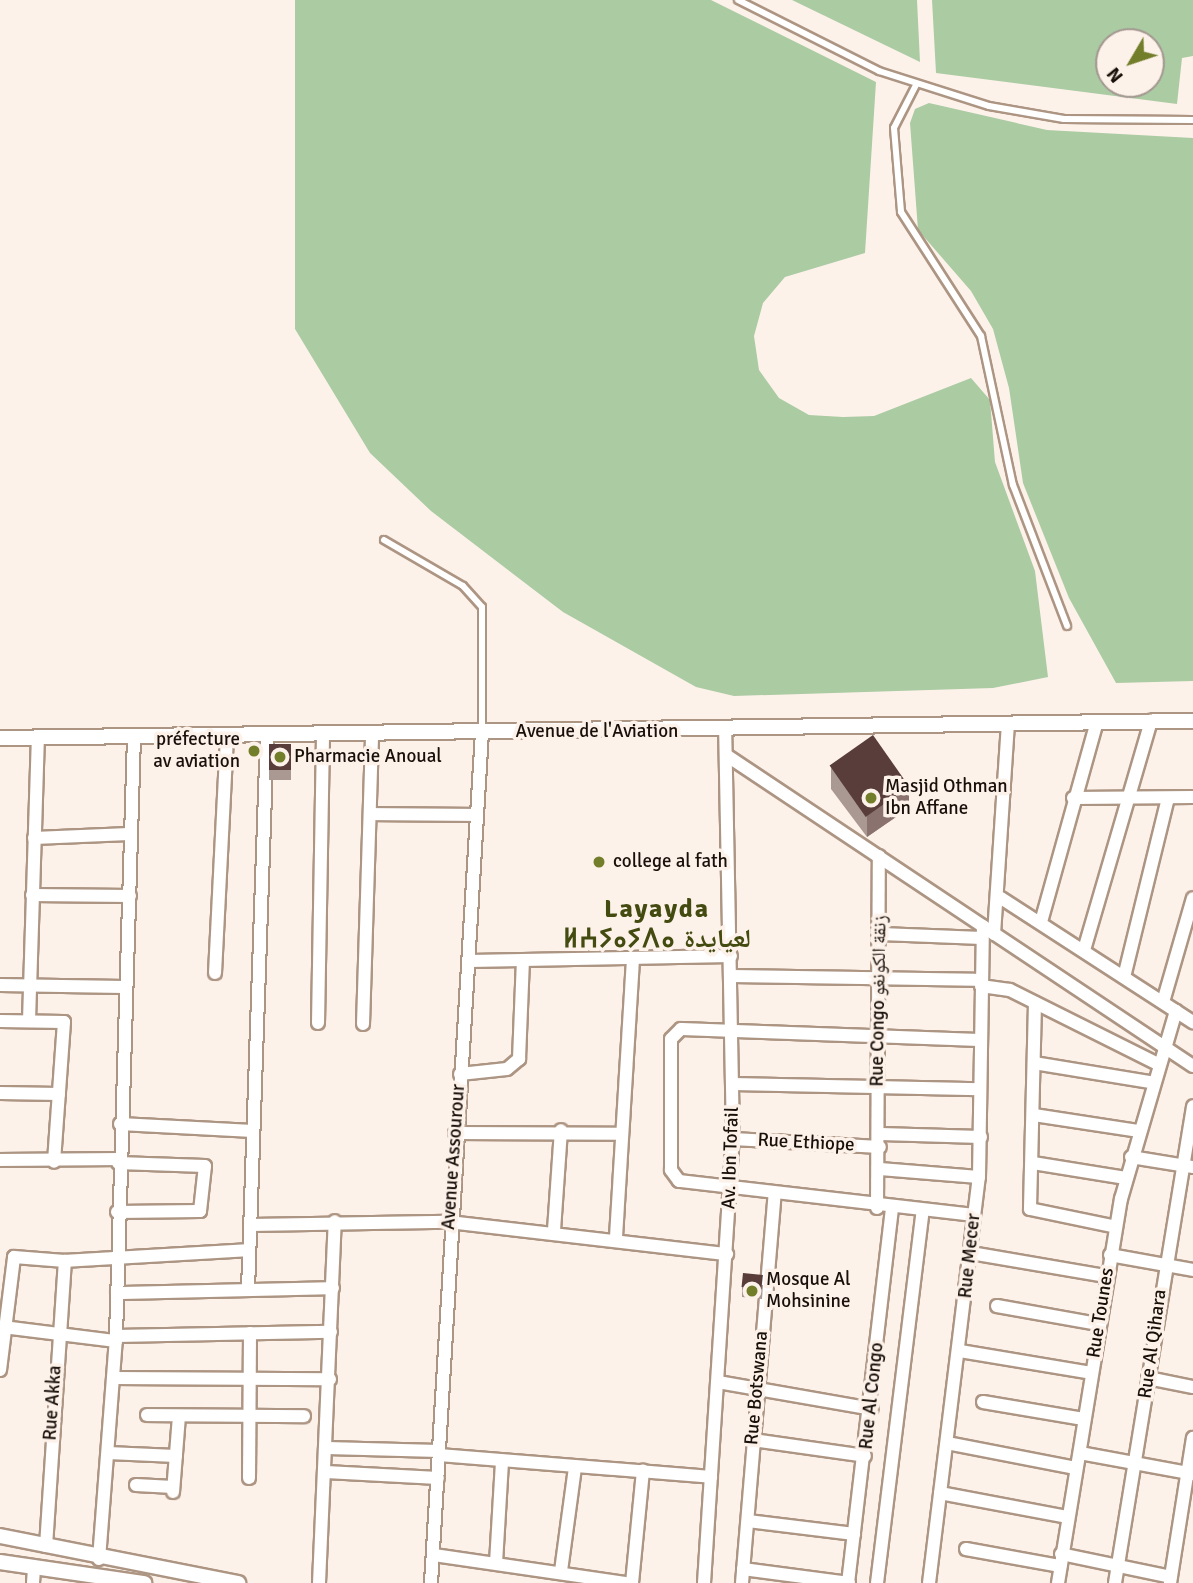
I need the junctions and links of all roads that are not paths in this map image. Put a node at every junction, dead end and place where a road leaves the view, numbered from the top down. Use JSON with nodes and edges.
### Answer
{"nodes":[{"id":1,"x":738,"y":0,"type":"edge"},
{"id":2,"x":916,"y":85,"type":"junction"},
{"id":3,"x":1193,"y":120,"type":"edge"},
{"id":4,"x":384,"y":540,"type":"dead end"},
{"id":5,"x":1067,"y":626,"type":"dead end"},
{"id":6,"x":1151,"y":721,"type":"junction"},
{"id":7,"x":1193,"y":721,"type":"edge"},
{"id":8,"x":1097,"y":722,"type":"junction"},
{"id":9,"x":1007,"y":723,"type":"junction"},
{"id":10,"x":482,"y":732,"type":"junction"},
{"id":11,"x":725,"y":732,"type":"junction"},
{"id":12,"x":227,"y":734,"type":"junction"},
{"id":13,"x":267,"y":734,"type":"junction"},
{"id":14,"x":372,"y":734,"type":"junction"},
{"id":15,"x":134,"y":735,"type":"junction"},
{"id":16,"x":323,"y":735,"type":"junction"},
{"id":17,"x":38,"y":737,"type":"junction"},
{"id":18,"x":0,"y":738,"type":"edge"},
{"id":19,"x":726,"y":755,"type":"junction"},
{"id":20,"x":1193,"y":797,"type":"edge"},
{"id":21,"x":1073,"y":798,"type":"junction"},
{"id":22,"x":1168,"y":798,"type":"junction"},
{"id":23,"x":1125,"y":799,"type":"junction"},
{"id":24,"x":370,"y":814,"type":"junction"},
{"id":25,"x":475,"y":815,"type":"junction"},
{"id":26,"x":129,"y":834,"type":"junction"},
{"id":27,"x":34,"y":838,"type":"junction"},
{"id":28,"x":879,"y":856,"type":"junction"},
{"id":29,"x":32,"y":895,"type":"junction"},
{"id":30,"x":130,"y":896,"type":"junction"},
{"id":31,"x":1000,"y":898,"type":"junction"},
{"id":32,"x":1193,"y":898,"type":"edge"},
{"id":33,"x":1041,"y":922,"type":"junction"},
{"id":34,"x":986,"y":933,"type":"junction"},
{"id":35,"x":881,"y":934,"type":"junction"},
{"id":36,"x":1084,"y":950,"type":"junction"},
{"id":37,"x":731,"y":956,"type":"junction"},
{"id":38,"x":633,"y":959,"type":"junction"},
{"id":39,"x":523,"y":960,"type":"junction"},
{"id":40,"x":470,"y":961,"type":"junction"},
{"id":41,"x":215,"y":973,"type":"dead end"},
{"id":42,"x":881,"y":975,"type":"junction"},
{"id":43,"x":732,"y":976,"type":"junction"},
{"id":44,"x":1124,"y":977,"type":"junction"},
{"id":45,"x":981,"y":983,"type":"junction"},
{"id":46,"x":0,"y":985,"type":"edge"},
{"id":47,"x":30,"y":985,"type":"junction"},
{"id":48,"x":124,"y":987,"type":"junction"},
{"id":49,"x":1163,"y":1002,"type":"junction"},
{"id":50,"x":1035,"y":1003,"type":"junction"},
{"id":51,"x":1176,"y":1011,"type":"junction"},
{"id":52,"x":0,"y":1021,"type":"edge"},
{"id":53,"x":29,"y":1021,"type":"junction"},
{"id":54,"x":1193,"y":1022,"type":"edge"},
{"id":55,"x":318,"y":1023,"type":"dead end"},
{"id":56,"x":363,"y":1024,"type":"dead end"},
{"id":57,"x":732,"y":1033,"type":"junction"},
{"id":58,"x":877,"y":1038,"type":"junction"},
{"id":59,"x":980,"y":1040,"type":"junction"},
{"id":60,"x":1163,"y":1046,"type":"junction"},
{"id":61,"x":1034,"y":1063,"type":"junction"},
{"id":62,"x":1156,"y":1063,"type":"junction"},
{"id":63,"x":1193,"y":1066,"type":"edge"},
{"id":64,"x":460,"y":1073,"type":"junction"},
{"id":65,"x":1150,"y":1082,"type":"junction"},
{"id":66,"x":733,"y":1084,"type":"junction"},
{"id":67,"x":876,"y":1085,"type":"junction"},
{"id":68,"x":980,"y":1089,"type":"junction"},
{"id":69,"x":0,"y":1093,"type":"edge"},
{"id":70,"x":59,"y":1094,"type":"junction"},
{"id":71,"x":1193,"y":1106,"type":"edge"},
{"id":72,"x":1034,"y":1115,"type":"junction"},
{"id":73,"x":120,"y":1124,"type":"junction"},
{"id":74,"x":253,"y":1130,"type":"junction"},
{"id":75,"x":561,"y":1130,"type":"junction"},
{"id":76,"x":1138,"y":1131,"type":"junction"},
{"id":77,"x":455,"y":1133,"type":"junction"},
{"id":78,"x":620,"y":1134,"type":"junction"},
{"id":79,"x":981,"y":1136,"type":"junction"},
{"id":80,"x":733,"y":1139,"type":"junction"},
{"id":81,"x":880,"y":1141,"type":"junction"},
{"id":82,"x":1131,"y":1157,"type":"junction"},
{"id":83,"x":0,"y":1160,"type":"edge"},
{"id":84,"x":54,"y":1161,"type":"junction"},
{"id":85,"x":118,"y":1161,"type":"junction"},
{"id":86,"x":1033,"y":1163,"type":"junction"},
{"id":87,"x":1187,"y":1167,"type":"edge"},
{"id":88,"x":880,"y":1169,"type":"junction"},
{"id":89,"x":979,"y":1177,"type":"junction"},
{"id":90,"x":1126,"y":1178,"type":"junction"},
{"id":91,"x":731,"y":1189,"type":"junction"},
{"id":92,"x":775,"y":1194,"type":"junction"},
{"id":93,"x":877,"y":1208,"type":"junction"},
{"id":94,"x":892,"y":1209,"type":"junction"},
{"id":95,"x":923,"y":1210,"type":"junction"},
{"id":96,"x":117,"y":1212,"type":"junction"},
{"id":97,"x":974,"y":1215,"type":"junction"},
{"id":98,"x":335,"y":1221,"type":"junction"},
{"id":99,"x":449,"y":1222,"type":"junction"},
{"id":100,"x":250,"y":1224,"type":"junction"},
{"id":101,"x":1116,"y":1227,"type":"junction"},
{"id":102,"x":554,"y":1230,"type":"junction"},
{"id":103,"x":616,"y":1237,"type":"junction"},
{"id":104,"x":249,"y":1250,"type":"junction"},
{"id":105,"x":727,"y":1254,"type":"junction"},
{"id":106,"x":971,"y":1254,"type":"junction"},
{"id":107,"x":1110,"y":1255,"type":"junction"},
{"id":108,"x":116,"y":1259,"type":"junction"},
{"id":109,"x":65,"y":1261,"type":"junction"},
{"id":110,"x":1164,"y":1265,"type":"junction"},
{"id":111,"x":1193,"y":1270,"type":"edge"},
{"id":112,"x":1106,"y":1276,"type":"junction"},
{"id":113,"x":333,"y":1288,"type":"junction"},
{"id":114,"x":248,"y":1290,"type":"junction"},
{"id":115,"x":117,"y":1293,"type":"junction"},
{"id":116,"x":997,"y":1306,"type":"dead end"},
{"id":117,"x":1098,"y":1324,"type":"junction"},
{"id":118,"x":3,"y":1327,"type":"junction"},
{"id":119,"x":331,"y":1332,"type":"junction"},
{"id":120,"x":250,"y":1333,"type":"junction"},
{"id":121,"x":57,"y":1335,"type":"junction"},
{"id":122,"x":116,"y":1339,"type":"junction"},
{"id":123,"x":1,"y":1345,"type":"edge"},
{"id":124,"x":960,"y":1351,"type":"junction"},
{"id":125,"x":0,"y":1370,"type":"edge"},
{"id":126,"x":1091,"y":1373,"type":"junction"},
{"id":127,"x":249,"y":1377,"type":"junction"},
{"id":128,"x":113,"y":1378,"type":"junction"},
{"id":129,"x":1148,"y":1378,"type":"junction"},
{"id":130,"x":330,"y":1379,"type":"junction"},
{"id":131,"x":718,"y":1382,"type":"junction"},
{"id":132,"x":1193,"y":1387,"type":"edge"},
{"id":133,"x":756,"y":1390,"type":"junction"},
{"id":134,"x":983,"y":1402,"type":"dead end"},
{"id":135,"x":872,"y":1409,"type":"junction"},
{"id":136,"x":147,"y":1415,"type":"dead end"},
{"id":137,"x":179,"y":1416,"type":"junction"},
{"id":138,"x":304,"y":1416,"type":"dead end"},
{"id":139,"x":249,"y":1417,"type":"junction"},
{"id":140,"x":1084,"y":1419,"type":"junction"},
{"id":141,"x":1193,"y":1438,"type":"edge"},
{"id":142,"x":752,"y":1440,"type":"junction"},
{"id":143,"x":947,"y":1443,"type":"junction"},
{"id":144,"x":327,"y":1448,"type":"junction"},
{"id":145,"x":108,"y":1453,"type":"junction"},
{"id":146,"x":439,"y":1453,"type":"junction"},
{"id":147,"x":1080,"y":1453,"type":"junction"},
{"id":148,"x":176,"y":1456,"type":"junction"},
{"id":149,"x":865,"y":1456,"type":"junction"},
{"id":150,"x":502,"y":1461,"type":"junction"},
{"id":151,"x":1135,"y":1465,"type":"junction"},
{"id":152,"x":575,"y":1467,"type":"junction"},
{"id":153,"x":1076,"y":1468,"type":"junction"},
{"id":154,"x":643,"y":1471,"type":"junction"},
{"id":155,"x":326,"y":1472,"type":"junction"},
{"id":156,"x":1190,"y":1473,"type":"edge"},
{"id":157,"x":711,"y":1477,"type":"junction"},
{"id":158,"x":249,"y":1478,"type":"dead end"},
{"id":159,"x":438,"y":1478,"type":"junction"},
{"id":160,"x":136,"y":1485,"type":"dead end"},
{"id":161,"x":940,"y":1493,"type":"junction"},
{"id":162,"x":1066,"y":1517,"type":"junction"},
{"id":163,"x":748,"y":1521,"type":"junction"},
{"id":164,"x":854,"y":1534,"type":"junction"},
{"id":165,"x":0,"y":1536,"type":"edge"},
{"id":166,"x":46,"y":1546,"type":"junction"},
{"id":167,"x":966,"y":1549,"type":"dead end"},
{"id":168,"x":434,"y":1555,"type":"junction"},
{"id":169,"x":99,"y":1559,"type":"junction"},
{"id":170,"x":1061,"y":1560,"type":"junction"},
{"id":171,"x":0,"y":1562,"type":"edge"},
{"id":172,"x":496,"y":1563,"type":"junction"},
{"id":173,"x":1118,"y":1566,"type":"junction"},
{"id":174,"x":743,"y":1569,"type":"junction"},
{"id":175,"x":561,"y":1572,"type":"junction"},
{"id":176,"x":33,"y":1576,"type":"edge"},
{"id":177,"x":103,"y":1579,"type":"edge"},
{"id":178,"x":1170,"y":1580,"type":"edge"},
{"id":179,"x":144,"y":1583,"type":"edge"},
{"id":180,"x":238,"y":1583,"type":"edge"},
{"id":181,"x":319,"y":1583,"type":"edge"},
{"id":182,"x":431,"y":1583,"type":"edge"},
{"id":183,"x":625,"y":1583,"type":"edge"},
{"id":184,"x":632,"y":1583,"type":"edge"},
{"id":185,"x":704,"y":1583,"type":"edge"},
{"id":186,"x":742,"y":1583,"type":"edge"},
{"id":187,"x":848,"y":1583,"type":"edge"},
{"id":188,"x":877,"y":1583,"type":"edge"},
{"id":189,"x":929,"y":1583,"type":"edge"},
{"id":190,"x":1058,"y":1583,"type":"edge"},
{"id":191,"x":1115,"y":1583,"type":"edge"}],
"edges":[{"from":1,"to":2,"type":"lane"},
{"from":2,"to":3,"type":"lane"},
{"from":2,"to":5,"type":"lane"},
{"from":4,"to":10,"type":"lane"},
{"from":6,"to":7,"type":"street","name":"Avenue de l'Aviation"},
{"from":6,"to":8,"type":"street","name":"Avenue de l'Aviation"},
{"from":6,"to":23,"type":"street"},
{"from":8,"to":9,"type":"street","name":"Avenue de l'Aviation"},
{"from":8,"to":21,"type":"street"},
{"from":9,"to":11,"type":"street","name":"Avenue de l'Aviation"},
{"from":9,"to":31,"type":"street","name":"Rue Mecer"},
{"from":10,"to":11,"type":"street","name":"Avenue de l'Aviation"},
{"from":10,"to":14,"type":"street","name":"Avenue de l'Aviation"},
{"from":10,"to":25,"type":"street","name":"Avenue Assourour"},
{"from":11,"to":19,"type":"street","name":"Av. Ibn Tofail"},
{"from":12,"to":13,"type":"street","name":"Avenue de l'Aviation"},
{"from":12,"to":15,"type":"street","name":"Avenue de l'Aviation"},
{"from":12,"to":41,"type":"street"},
{"from":13,"to":16,"type":"street","name":"Avenue de l'Aviation"},
{"from":13,"to":74,"type":"street"},
{"from":14,"to":16,"type":"street","name":"Avenue de l'Aviation"},
{"from":14,"to":24,"type":"street"},
{"from":15,"to":17,"type":"street","name":"Avenue de l'Aviation"},
{"from":15,"to":26,"type":"street"},
{"from":16,"to":55,"type":"street"},
{"from":17,"to":18,"type":"street","name":"Avenue de l'Aviation"},
{"from":17,"to":27,"type":"street"},
{"from":19,"to":28,"type":"street"},
{"from":19,"to":37,"type":"street","name":"Av. Ibn Tofail"},
{"from":20,"to":22,"type":"street"},
{"from":21,"to":23,"type":"street"},
{"from":21,"to":33,"type":"street"},
{"from":22,"to":23,"type":"street"},
{"from":22,"to":44,"type":"street"},
{"from":23,"to":36,"type":"street"},
{"from":24,"to":25,"type":"street"},
{"from":24,"to":56,"type":"street"},
{"from":25,"to":40,"type":"street","name":"Avenue Assourour"},
{"from":26,"to":27,"type":"street"},
{"from":26,"to":30,"type":"street"},
{"from":27,"to":29,"type":"street"},
{"from":28,"to":34,"type":"street"},
{"from":28,"to":35,"type":"street","name":"Rue Congo زنقة الكونغو"},
{"from":29,"to":30,"type":"street"},
{"from":29,"to":47,"type":"street"},
{"from":30,"to":48,"type":"street"},
{"from":31,"to":33,"type":"street"},
{"from":31,"to":34,"type":"street","name":"Rue Mecer"},
{"from":32,"to":49,"type":"street"},
{"from":33,"to":36,"type":"street"},
{"from":34,"to":35,"type":"street"},
{"from":34,"to":45,"type":"street","name":"Rue Mecer"},
{"from":34,"to":60,"type":"street"},
{"from":35,"to":42,"type":"street","name":"Rue Congo زنقة الكونغو"},
{"from":36,"to":44,"type":"street"},
{"from":37,"to":38,"type":"street"},
{"from":37,"to":43,"type":"street","name":"Av. Ibn Tofail"},
{"from":38,"to":39,"type":"street"},
{"from":38,"to":78,"type":"street"},
{"from":39,"to":40,"type":"street"},
{"from":39,"to":64,"type":"street"},
{"from":40,"to":64,"type":"street","name":"Avenue Assourour"},
{"from":42,"to":43,"type":"street"},
{"from":42,"to":45,"type":"street"},
{"from":42,"to":58,"type":"street","name":"Rue Congo زنقة الكونغو"},
{"from":43,"to":57,"type":"street","name":"Av. Ibn Tofail"},
{"from":44,"to":49,"type":"street"},
{"from":45,"to":50,"type":"street"},
{"from":45,"to":59,"type":"street","name":"Rue Mecer"},
{"from":46,"to":47,"type":"street"},
{"from":47,"to":48,"type":"street"},
{"from":47,"to":53,"type":"street"},
{"from":48,"to":73,"type":"street"},
{"from":49,"to":51,"type":"street"},
{"from":50,"to":61,"type":"street"},
{"from":50,"to":62,"type":"street"},
{"from":51,"to":54,"type":"street"},
{"from":51,"to":60,"type":"street","name":"Rue Tounes"},
{"from":52,"to":53,"type":"street"},
{"from":53,"to":70,"type":"street"},
{"from":57,"to":58,"type":"street"},
{"from":57,"to":66,"type":"street","name":"Av. Ibn Tofail"},
{"from":57,"to":91,"type":"street"},
{"from":58,"to":59,"type":"street"},
{"from":58,"to":67,"type":"street","name":"Rue Congo زنقة الكونغو"},
{"from":59,"to":68,"type":"street","name":"Rue Mecer"},
{"from":60,"to":62,"type":"street","name":"Rue Tounes"},
{"from":60,"to":63,"type":"street"},
{"from":61,"to":65,"type":"street"},
{"from":61,"to":72,"type":"street"},
{"from":62,"to":65,"type":"street","name":"Rue Tounes"},
{"from":64,"to":77,"type":"street","name":"Avenue Assourour"},
{"from":65,"to":76,"type":"street","name":"Rue Tounes"},
{"from":66,"to":67,"type":"street"},
{"from":66,"to":80,"type":"street","name":"Av. Ibn Tofail"},
{"from":67,"to":68,"type":"street"},
{"from":67,"to":81,"type":"street","name":"Rue Congo زنقة الكونغو"},
{"from":68,"to":79,"type":"street","name":"Rue Mecer"},
{"from":69,"to":70,"type":"street"},
{"from":70,"to":84,"type":"street"},
{"from":71,"to":87,"type":"street","name":"Rue Al Qihara"},
{"from":72,"to":76,"type":"street"},
{"from":72,"to":86,"type":"street"},
{"from":73,"to":74,"type":"street"},
{"from":73,"to":85,"type":"street"},
{"from":74,"to":100,"type":"street"},
{"from":75,"to":77,"type":"street"},
{"from":75,"to":78,"type":"street"},
{"from":75,"to":102,"type":"street"},
{"from":76,"to":82,"type":"street","name":"Rue Tounes"},
{"from":77,"to":99,"type":"street","name":"Avenue Assourour"},
{"from":78,"to":103,"type":"street"},
{"from":79,"to":81,"type":"street","name":"Rue Ethiope"},
{"from":79,"to":89,"type":"street","name":"Rue Mecer"},
{"from":80,"to":81,"type":"street","name":"Rue Ethiope"},
{"from":80,"to":91,"type":"street","name":"Av. Ibn Tofail"},
{"from":81,"to":88,"type":"street","name":"Rue Congo زنقة الكونغو"},
{"from":82,"to":87,"type":"street"},
{"from":82,"to":90,"type":"street","name":"Rue Tounes"},
{"from":83,"to":84,"type":"street"},
{"from":84,"to":85,"type":"street"},
{"from":85,"to":96,"type":"street"},
{"from":85,"to":96,"type":"street"},
{"from":86,"to":90,"type":"street"},
{"from":86,"to":101,"type":"street"},
{"from":87,"to":110,"type":"street","name":"Rue Al Qihara"},
{"from":88,"to":89,"type":"street"},
{"from":88,"to":93,"type":"street","name":"Rue Congo زنقة الكونغو"},
{"from":89,"to":97,"type":"street","name":"Rue Mecer"},
{"from":90,"to":101,"type":"street","name":"Rue Tounes"},
{"from":91,"to":92,"type":"street"},
{"from":91,"to":105,"type":"street","name":"Av. Ibn Tofail"},
{"from":92,"to":93,"type":"street"},
{"from":92,"to":133,"type":"street","name":"Rue Botswana"},
{"from":93,"to":94,"type":"street"},
{"from":94,"to":95,"type":"street"},
{"from":94,"to":135,"type":"street","name":"Rue Al Congo"},
{"from":95,"to":97,"type":"street"},
{"from":95,"to":188,"type":"street"},
{"from":96,"to":108,"type":"street"},
{"from":97,"to":106,"type":"street","name":"Rue Mecer"},
{"from":98,"to":99,"type":"street"},
{"from":98,"to":100,"type":"street"},
{"from":98,"to":113,"type":"street"},
{"from":99,"to":102,"type":"street"},
{"from":99,"to":146,"type":"street","name":"Avenue Assourour"},
{"from":100,"to":104,"type":"street"},
{"from":101,"to":107,"type":"street","name":"Rue Tounes"},
{"from":102,"to":103,"type":"street"},
{"from":103,"to":105,"type":"street"},
{"from":104,"to":108,"type":"street"},
{"from":104,"to":114,"type":"street"},
{"from":105,"to":131,"type":"street","name":"Av. Ibn Tofail"},
{"from":106,"to":112,"type":"street"},
{"from":106,"to":124,"type":"street","name":"Rue Mecer"},
{"from":107,"to":110,"type":"street"},
{"from":107,"to":112,"type":"street","name":"Rue Tounes"},
{"from":108,"to":109,"type":"street"},
{"from":108,"to":115,"type":"street"},
{"from":109,"to":118,"type":"street"},
{"from":109,"to":121,"type":"street","name":"Rue Akka"},
{"from":110,"to":111,"type":"street"},
{"from":110,"to":129,"type":"street","name":"Rue Al Qihara"},
{"from":112,"to":117,"type":"street","name":"Rue Tounes"},
{"from":113,"to":114,"type":"street"},
{"from":113,"to":119,"type":"street"},
{"from":114,"to":115,"type":"street"},
{"from":115,"to":122,"type":"street"},
{"from":116,"to":117,"type":"street"},
{"from":117,"to":126,"type":"street","name":"Rue Tounes"},
{"from":118,"to":121,"type":"street"},
{"from":118,"to":123,"type":"street"},
{"from":119,"to":120,"type":"street"},
{"from":119,"to":130,"type":"street"},
{"from":120,"to":122,"type":"street"},
{"from":120,"to":127,"type":"street"},
{"from":121,"to":122,"type":"street"},
{"from":121,"to":166,"type":"street","name":"Rue Akka"},
{"from":122,"to":128,"type":"street"},
{"from":123,"to":125,"type":"street"},
{"from":124,"to":126,"type":"street"},
{"from":124,"to":143,"type":"street","name":"Rue Mecer"},
{"from":126,"to":140,"type":"street","name":"Rue Tounes"},
{"from":127,"to":128,"type":"street"},
{"from":127,"to":130,"type":"street"},
{"from":127,"to":139,"type":"street"},
{"from":128,"to":145,"type":"street"},
{"from":129,"to":132,"type":"street"},
{"from":129,"to":151,"type":"street","name":"Rue Al Qihara"},
{"from":130,"to":144,"type":"street"},
{"from":131,"to":133,"type":"street"},
{"from":131,"to":157,"type":"street","name":"Av. Ibn Tofail"},
{"from":133,"to":135,"type":"street"},
{"from":133,"to":142,"type":"street","name":"Rue Botswana"},
{"from":134,"to":140,"type":"street"},
{"from":135,"to":149,"type":"street","name":"Rue Al Congo"},
{"from":136,"to":137,"type":"street"},
{"from":137,"to":139,"type":"street"},
{"from":137,"to":148,"type":"street"},
{"from":138,"to":139,"type":"street"},
{"from":139,"to":158,"type":"street"},
{"from":140,"to":147,"type":"street","name":"Rue Tounes"},
{"from":141,"to":156,"type":"street"},
{"from":142,"to":149,"type":"street"},
{"from":142,"to":163,"type":"street","name":"Rue Botswana"},
{"from":143,"to":153,"type":"street"},
{"from":143,"to":161,"type":"street","name":"Rue Mecer"},
{"from":144,"to":146,"type":"street"},
{"from":144,"to":155,"type":"street"},
{"from":145,"to":148,"type":"street"},
{"from":145,"to":169,"type":"street"},
{"from":146,"to":150,"type":"street"},
{"from":146,"to":159,"type":"street","name":"Avenue Assourour"},
{"from":147,"to":151,"type":"street"},
{"from":147,"to":153,"type":"street","name":"Rue Tounes"},
{"from":148,"to":160,"type":"street"},
{"from":149,"to":164,"type":"street","name":"Rue Al Congo"},
{"from":150,"to":152,"type":"street"},
{"from":150,"to":172,"type":"street"},
{"from":151,"to":156,"type":"street"},
{"from":151,"to":173,"type":"street","name":"Rue Al Qihara"},
{"from":152,"to":154,"type":"street"},
{"from":152,"to":175,"type":"street"},
{"from":153,"to":162,"type":"street","name":"Rue Tounes"},
{"from":154,"to":157,"type":"street"},
{"from":154,"to":184,"type":"street"},
{"from":155,"to":159,"type":"street"},
{"from":155,"to":181,"type":"street"},
{"from":156,"to":178,"type":"street"},
{"from":157,"to":185,"type":"street","name":"Av. Ibn Tofail"},
{"from":159,"to":168,"type":"street","name":"Avenue Assourour"},
{"from":161,"to":162,"type":"street"},
{"from":161,"to":189,"type":"street","name":"Rue Mecer"},
{"from":162,"to":170,"type":"street","name":"Rue Tounes"},
{"from":163,"to":164,"type":"street"},
{"from":163,"to":174,"type":"street","name":"Rue Botswana"},
{"from":164,"to":187,"type":"street","name":"Rue Al Congo"},
{"from":165,"to":166,"type":"street"},
{"from":166,"to":169,"type":"street"},
{"from":167,"to":170,"type":"street"},
{"from":168,"to":172,"type":"street"},
{"from":168,"to":182,"type":"street","name":"Avenue Assourour"},
{"from":169,"to":180,"type":"street"},
{"from":170,"to":173,"type":"street"},
{"from":170,"to":190,"type":"street","name":"Rue Tounes"},
{"from":171,"to":176,"type":"street"},
{"from":172,"to":175,"type":"street"},
{"from":173,"to":178,"type":"street"},
{"from":173,"to":191,"type":"street","name":"Rue Al Qihara"},
{"from":174,"to":186,"type":"street","name":"Rue Botswana"},
{"from":174,"to":187,"type":"street"},
{"from":175,"to":183,"type":"street"},
{"from":176,"to":177,"type":"street"},
{"from":177,"to":179,"type":"street"}]}
